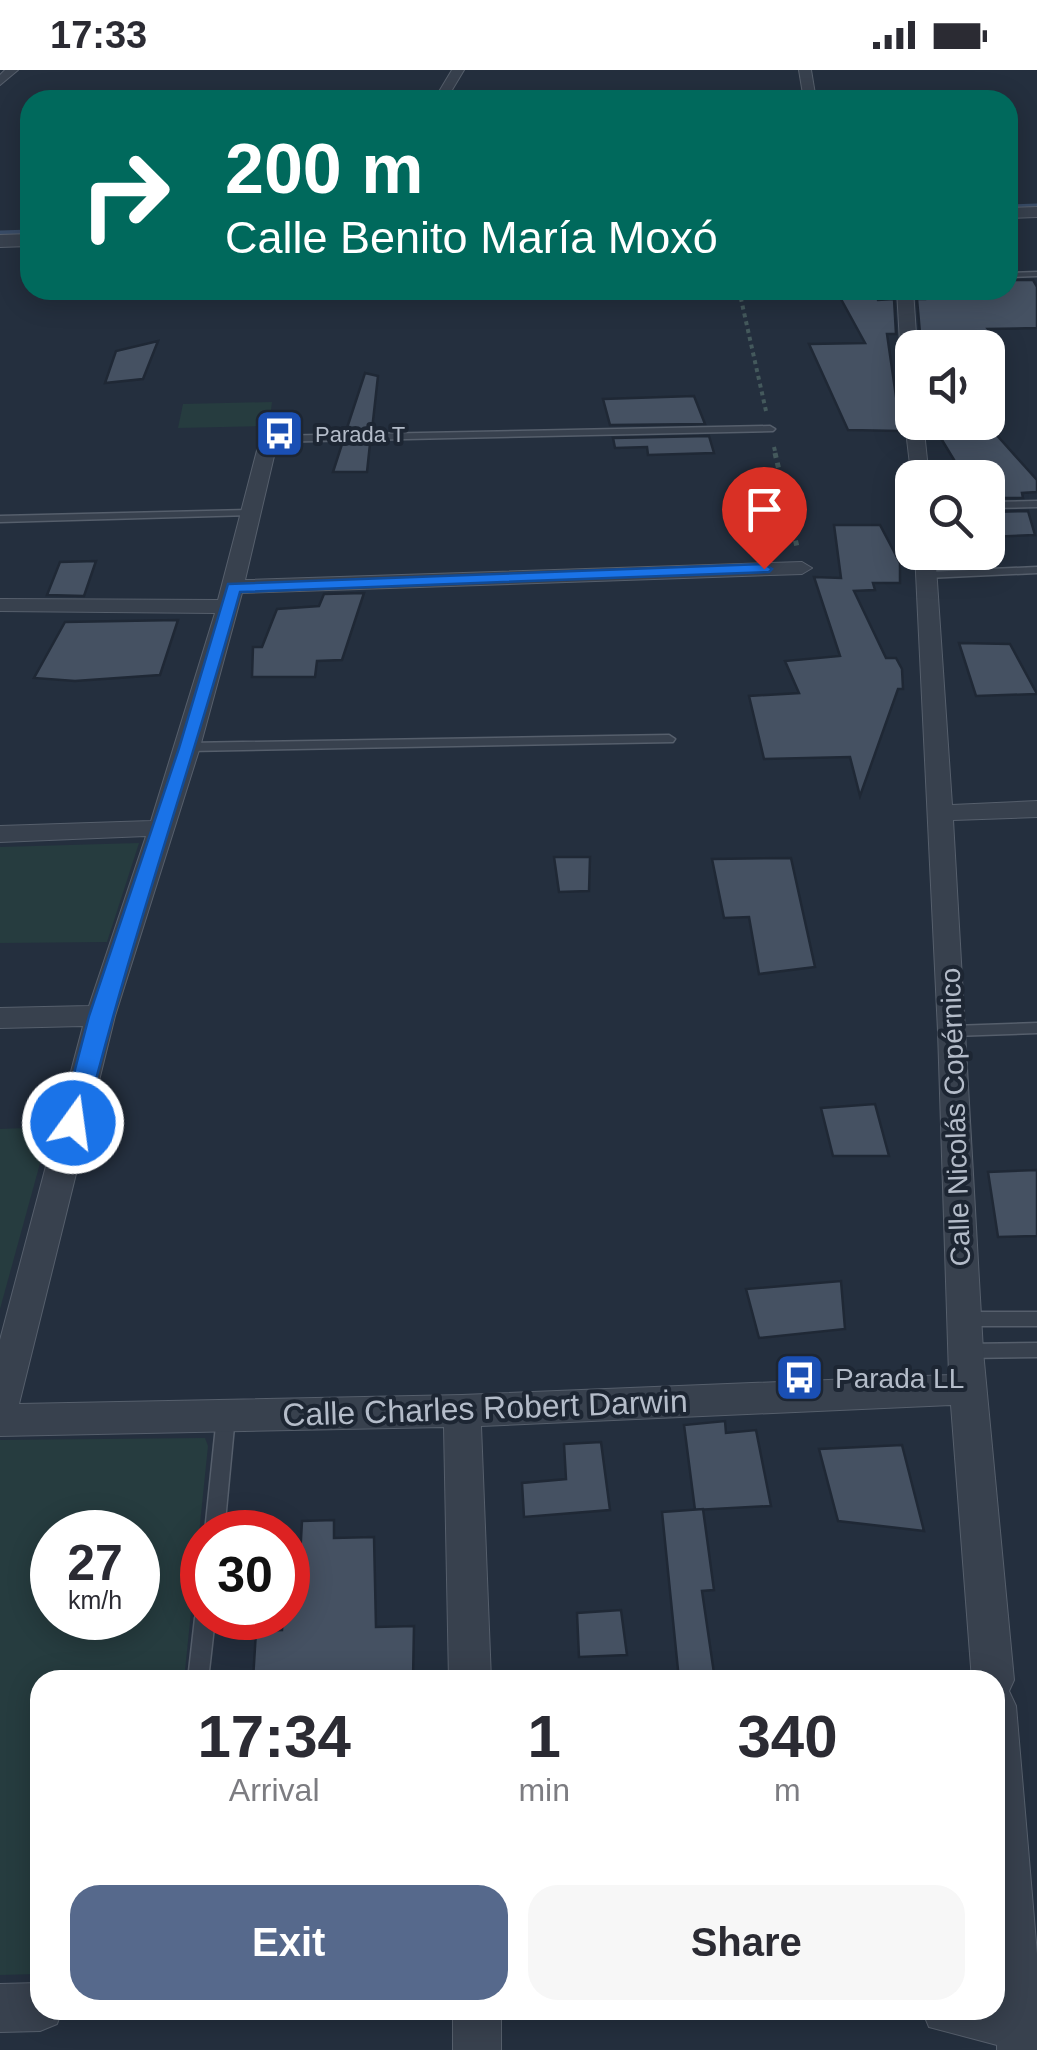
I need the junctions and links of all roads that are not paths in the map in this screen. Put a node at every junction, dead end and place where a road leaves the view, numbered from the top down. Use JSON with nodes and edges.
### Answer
{"nodes":[{"id":1,"x":12,"y":70,"type":"edge"},
{"id":2,"x":0,"y":81,"type":"edge"},
{"id":3,"x":905,"y":300,"type":"edge"},
{"id":4,"x":907,"y":330,"type":"edge"},
{"id":5,"x":770,"y":429,"type":"dead end"},
{"id":6,"x":269,"y":439,"type":"joint"},
{"id":7,"x":1037,"y":504,"type":"edge"},
{"id":8,"x":1005,"y":505,"type":"edge"},
{"id":9,"x":248,"y":513,"type":"junction"},
{"id":10,"x":0,"y":519,"type":"edge"},
{"id":11,"x":802,"y":568,"type":"dead end"},
{"id":12,"x":1005,"y":568,"type":"edge"},
{"id":13,"x":926,"y":570,"type":"edge"},
{"id":14,"x":1037,"y":570,"type":"edge"},
{"id":15,"x":230,"y":597,"type":"junction"},
{"id":16,"x":0,"y":606,"type":"edge"},
{"id":17,"x":668,"y":739,"type":"dead end"},
{"id":18,"x":188,"y":748,"type":"junction"},
{"id":19,"x":1037,"y":809,"type":"edge"},
{"id":20,"x":938,"y":814,"type":"junction"},
{"id":21,"x":161,"y":828,"type":"junction"},
{"id":22,"x":0,"y":834,"type":"edge"},
{"id":23,"x":100,"y":1016,"type":"junction"},
{"id":24,"x":0,"y":1018,"type":"edge"},
{"id":25,"x":1037,"y":1028,"type":"edge"},
{"id":26,"x":953,"y":1031,"type":"junction"},
{"id":27,"x":1037,"y":1319,"type":"edge"},
{"id":28,"x":964,"y":1335,"type":"junction"},
{"id":29,"x":1037,"y":1350,"type":"edge"},
{"id":30,"x":970,"y":1389,"type":"junction"},
{"id":31,"x":0,"y":1409,"type":"edge"},
{"id":32,"x":462,"y":1412,"type":"junction"},
{"id":33,"x":226,"y":1416,"type":"junction"},
{"id":34,"x":0,"y":1420,"type":"edge"},
{"id":35,"x":216,"y":1510,"type":"edge"},
{"id":36,"x":202,"y":1640,"type":"edge"},
{"id":37,"x":199,"y":1670,"type":"edge"},
{"id":38,"x":470,"y":1670,"type":"edge"},
{"id":39,"x":992,"y":1670,"type":"edge"},
{"id":40,"x":1005,"y":1811,"type":"edge"},
{"id":41,"x":30,"y":2007,"type":"edge"},
{"id":42,"x":0,"y":2008,"type":"edge"},
{"id":43,"x":478,"y":2020,"type":"edge"},
{"id":44,"x":981,"y":2020,"type":"edge"},
{"id":45,"x":1026,"y":2033,"type":"edge"},
{"id":46,"x":477,"y":2050,"type":"edge"}],
"edges":[{"from":1,"to":2,"type":"street"},
{"from":3,"to":4,"type":"street"},
{"from":5,"to":6,"type":"lane"},
{"from":6,"to":9,"type":"street"},
{"from":7,"to":8,"type":"lane"},
{"from":9,"to":10,"type":"lane"},
{"from":9,"to":15,"type":"street"},
{"from":11,"to":15,"type":"street"},
{"from":12,"to":14,"type":"lane"},
{"from":13,"to":20,"type":"street","name":"Calle Nicolás Copérnico"},
{"from":15,"to":16,"type":"street"},
{"from":15,"to":18,"type":"street"},
{"from":17,"to":18,"type":"lane"},
{"from":18,"to":21,"type":"street"},
{"from":19,"to":20,"type":"street"},
{"from":20,"to":26,"type":"street","name":"Calle Nicolás Copérnico"},
{"from":21,"to":22,"type":"street"},
{"from":21,"to":23,"type":"street"},
{"from":23,"to":24,"type":"street"},
{"from":23,"to":31,"type":"street"},
{"from":25,"to":26,"type":"lane"},
{"from":26,"to":28,"type":"street","name":"Calle Nicolás Copérnico"},
{"from":27,"to":28,"type":"lane"},
{"from":28,"to":29,"type":"lane"},
{"from":28,"to":30,"type":"street","name":"Calle Nicolás Copérnico"},
{"from":30,"to":32,"type":"street","name":"Calle Charles Robert Darwin"},
{"from":30,"to":39,"type":"street","name":"Calle Nicolás Copérnico"},
{"from":32,"to":33,"type":"street","name":"Calle Charles Robert Darwin"},
{"from":32,"to":38,"type":"street"},
{"from":33,"to":34,"type":"street","name":"Calle Charles Robert Darwin"},
{"from":33,"to":35,"type":"lane"},
{"from":36,"to":37,"type":"lane"},
{"from":40,"to":45,"type":"street"},
{"from":41,"to":42,"type":"street"},
{"from":43,"to":46,"type":"street"},
{"from":44,"to":45,"type":"street"}]}
